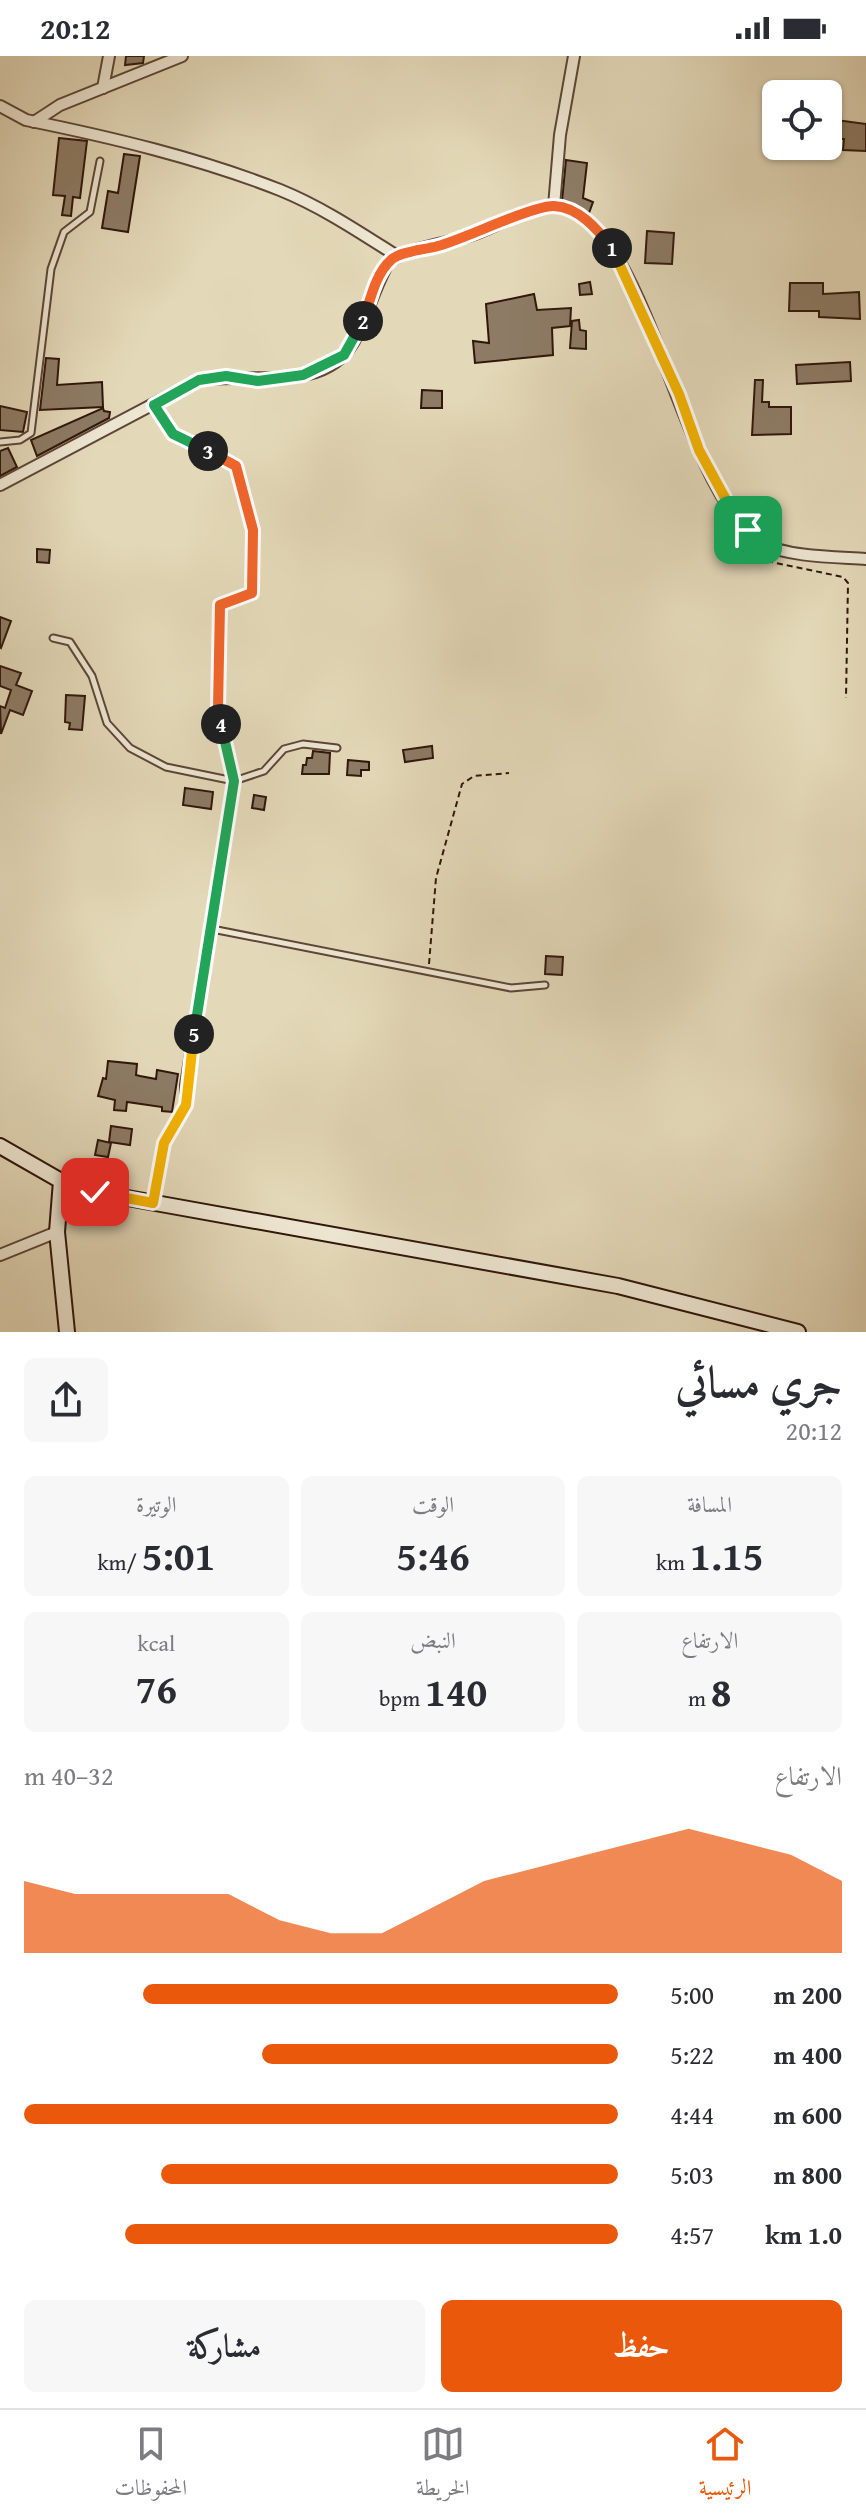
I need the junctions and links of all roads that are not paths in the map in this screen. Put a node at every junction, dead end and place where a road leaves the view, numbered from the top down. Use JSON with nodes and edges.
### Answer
{"nodes":[{"id":1,"x":109,"y":56,"type":"edge"},
{"id":2,"x":182,"y":56,"type":"edge"},
{"id":3,"x":574,"y":56,"type":"edge"},
{"id":4,"x":103,"y":88,"type":"junction"},
{"id":5,"x":0,"y":106,"type":"edge"},
{"id":6,"x":34,"y":122,"type":"junction"},
{"id":7,"x":100,"y":161,"type":"dead end"},
{"id":8,"x":554,"y":206,"type":"junction"},
{"id":9,"x":397,"y":256,"type":"junction"},
{"id":10,"x":154,"y":405,"type":"junction"},
{"id":11,"x":0,"y":442,"type":"edge"},
{"id":12,"x":0,"y":485,"type":"edge"},
{"id":13,"x":866,"y":559,"type":"edge"},
{"id":14,"x":53,"y":638,"type":"dead end"},
{"id":15,"x":337,"y":748,"type":"dead end"},
{"id":16,"x":234,"y":781,"type":"junction"},
{"id":17,"x":212,"y":929,"type":"junction"},
{"id":18,"x":545,"y":985,"type":"dead end"},
{"id":19,"x":0,"y":1146,"type":"edge"},
{"id":20,"x":61,"y":1181,"type":"junction"},
{"id":21,"x":153,"y":1203,"type":"junction"},
{"id":22,"x":57,"y":1232,"type":"junction"},
{"id":23,"x":0,"y":1255,"type":"edge"},
{"id":24,"x":67,"y":1332,"type":"edge"},
{"id":25,"x":798,"y":1332,"type":"edge"}],
"edges":[{"from":1,"to":4,"type":"street"},
{"from":2,"to":4,"type":"street"},
{"from":3,"to":8,"type":"street"},
{"from":4,"to":6,"type":"street"},
{"from":5,"to":6,"type":"street"},
{"from":6,"to":9,"type":"street"},
{"from":7,"to":11,"type":"lane"},
{"from":8,"to":9,"type":"street"},
{"from":8,"to":13,"type":"street"},
{"from":9,"to":10,"type":"street"},
{"from":10,"to":12,"type":"street"},
{"from":10,"to":16,"type":"street"},
{"from":14,"to":16,"type":"lane"},
{"from":15,"to":16,"type":"lane"},
{"from":16,"to":17,"type":"street"},
{"from":17,"to":18,"type":"lane"},
{"from":17,"to":21,"type":"street"},
{"from":19,"to":20,"type":"main road"},
{"from":20,"to":21,"type":"main road"},
{"from":20,"to":22,"type":"main road"},
{"from":21,"to":25,"type":"main road"},
{"from":22,"to":23,"type":"street"},
{"from":22,"to":24,"type":"main road"}]}
